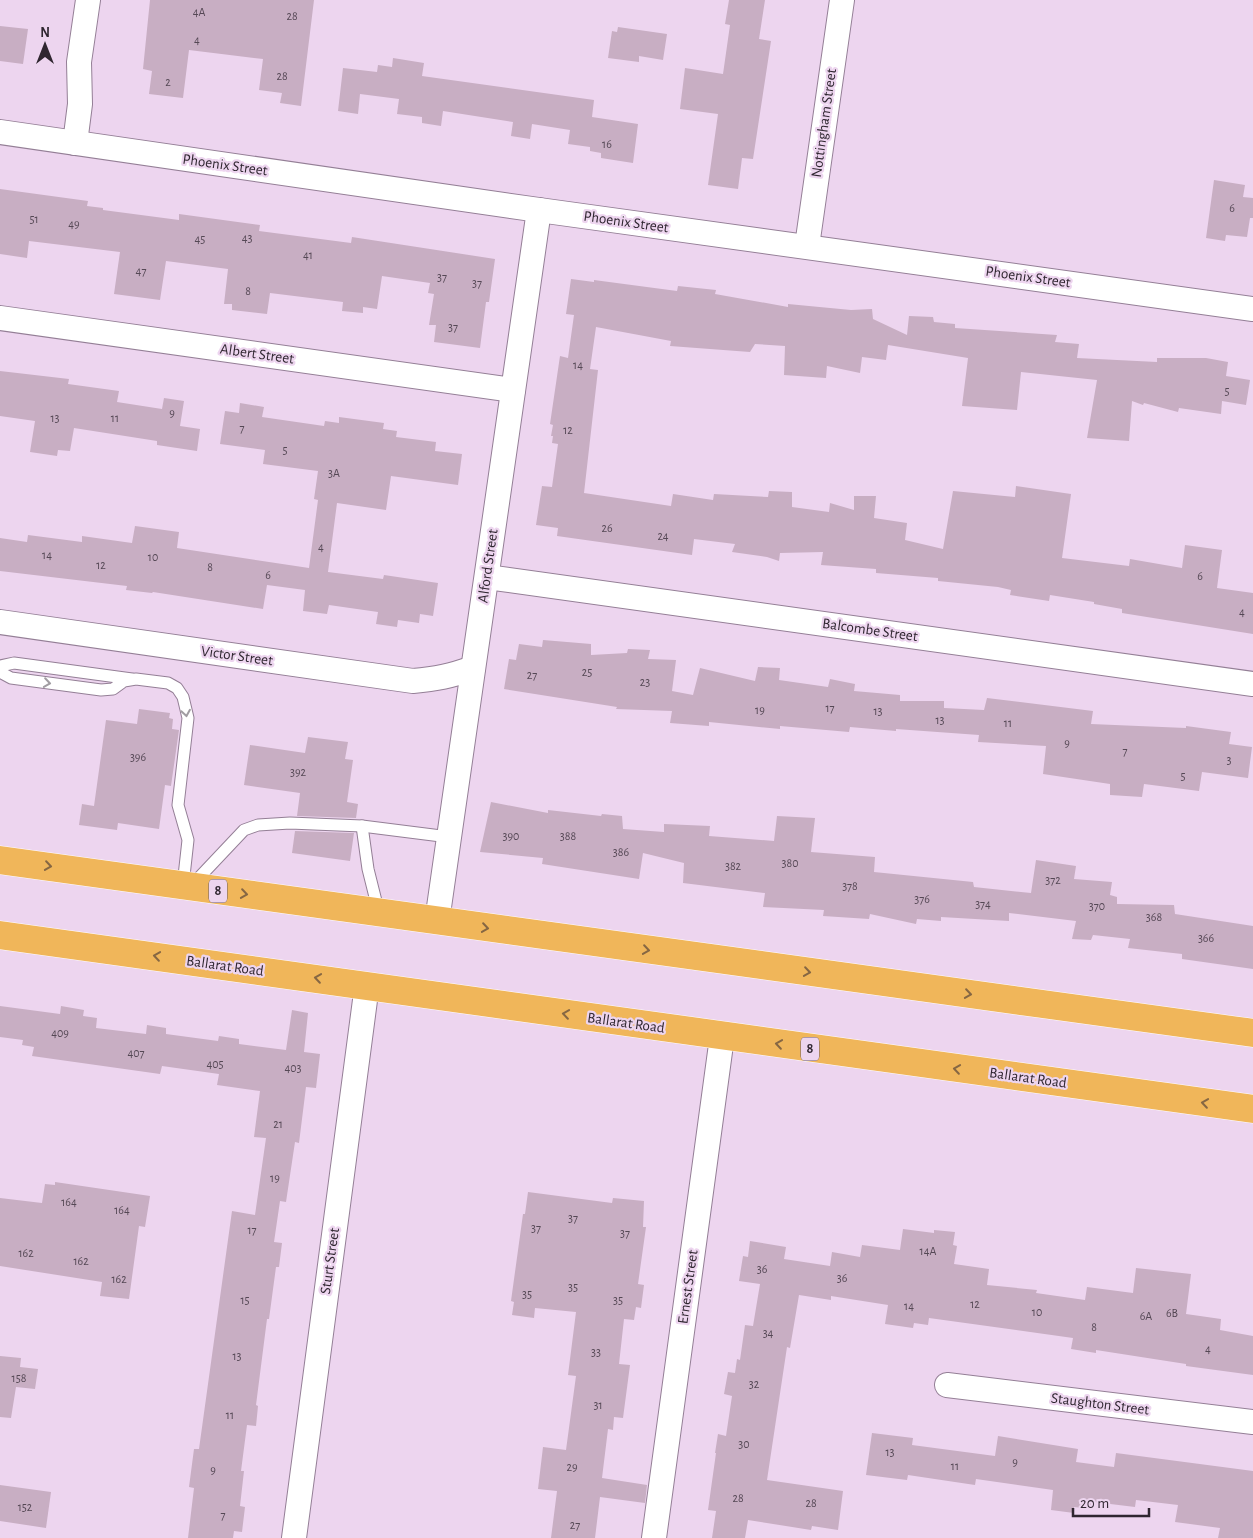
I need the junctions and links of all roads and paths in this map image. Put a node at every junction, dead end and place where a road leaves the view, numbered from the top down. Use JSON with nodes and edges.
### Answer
{"nodes":[{"id":1,"x":88,"y":0,"type":"edge"},
{"id":2,"x":842,"y":0,"type":"edge"},
{"id":3,"x":0,"y":132,"type":"edge"},
{"id":4,"x":68,"y":142,"type":"junction"},
{"id":5,"x":540,"y":210,"type":"junction"},
{"id":6,"x":807,"y":246,"type":"junction"},
{"id":7,"x":1253,"y":309,"type":"edge"},
{"id":8,"x":0,"y":318,"type":"edge"},
{"id":9,"x":514,"y":390,"type":"junction"},
{"id":10,"x":487,"y":577,"type":"junction"},
{"id":11,"x":0,"y":622,"type":"edge"},
{"id":12,"x":0,"y":666,"type":"edge"},
{"id":13,"x":473,"y":668,"type":"junction"},
{"id":14,"x":0,"y":672,"type":"edge"},
{"id":15,"x":136,"y":679,"type":"junction"},
{"id":16,"x":1253,"y":684,"type":"edge"},
{"id":17,"x":362,"y":826,"type":"junction"},
{"id":18,"x":449,"y":836,"type":"junction"},
{"id":19,"x":0,"y":860,"type":"edge"},
{"id":20,"x":186,"y":886,"type":"junction"},
{"id":21,"x":379,"y":913,"type":"junction"},
{"id":22,"x":437,"y":921,"type":"junction"},
{"id":23,"x":0,"y":935,"type":"edge"},
{"id":24,"x":367,"y":985,"type":"junction"},
{"id":25,"x":1253,"y":1034,"type":"edge"},
{"id":26,"x":722,"y":1037,"type":"junction"},
{"id":27,"x":1253,"y":1109,"type":"edge"},
{"id":28,"x":947,"y":1385,"type":"dead end"},
{"id":29,"x":1253,"y":1422,"type":"edge"},
{"id":30,"x":294,"y":1538,"type":"edge"},
{"id":31,"x":654,"y":1538,"type":"edge"}],
"edges":[{"from":1,"to":4,"type":"street"},
{"from":2,"to":6,"type":"street","name":"Nottingham Street"},
{"from":3,"to":4,"type":"street","name":"Phoenix Street"},
{"from":4,"to":5,"type":"street","name":"Phoenix Street"},
{"from":5,"to":6,"type":"street","name":"Phoenix Street"},
{"from":5,"to":9,"type":"street","name":"Alford Street"},
{"from":6,"to":7,"type":"street","name":"Phoenix Street"},
{"from":8,"to":9,"type":"street","name":"Albert Street"},
{"from":9,"to":10,"type":"street","name":"Alford Street"},
{"from":10,"to":13,"type":"street","name":"Alford Street"},
{"from":10,"to":16,"type":"street","name":"Balcombe Street"},
{"from":11,"to":13,"type":"street","name":"Victor Street"},
{"from":12,"to":15,"type":"lane"},
{"from":13,"to":18,"type":"street","name":"Alford Street"},
{"from":14,"to":15,"type":"lane","one_way":true},
{"from":15,"to":20,"type":"lane","one_way":true},
{"from":17,"to":18,"type":"lane"},
{"from":17,"to":20,"type":"lane"},
{"from":17,"to":21,"type":"lane"},
{"from":18,"to":22,"type":"street","name":"Alford Street"},
{"from":19,"to":20,"type":"highway","number":"8","one_way":true},
{"from":20,"to":21,"type":"highway","number":"8","one_way":true},
{"from":21,"to":22,"type":"highway","number":"8"},
{"from":22,"to":25,"type":"highway","number":"8","one_way":true},
{"from":24,"to":23,"type":"highway","name":"Ballarat Road","number":"8","one_way":true},
{"from":26,"to":24,"type":"highway","name":"Ballarat Road","number":"8","one_way":true},
{"from":24,"to":30,"type":"street","name":"Sturt Street"},
{"from":27,"to":26,"type":"highway","name":"Ballarat Road","number":"8","one_way":true},
{"from":26,"to":31,"type":"street","name":"Ernest Street"},
{"from":28,"to":29,"type":"street","name":"Staughton Street"}]}
